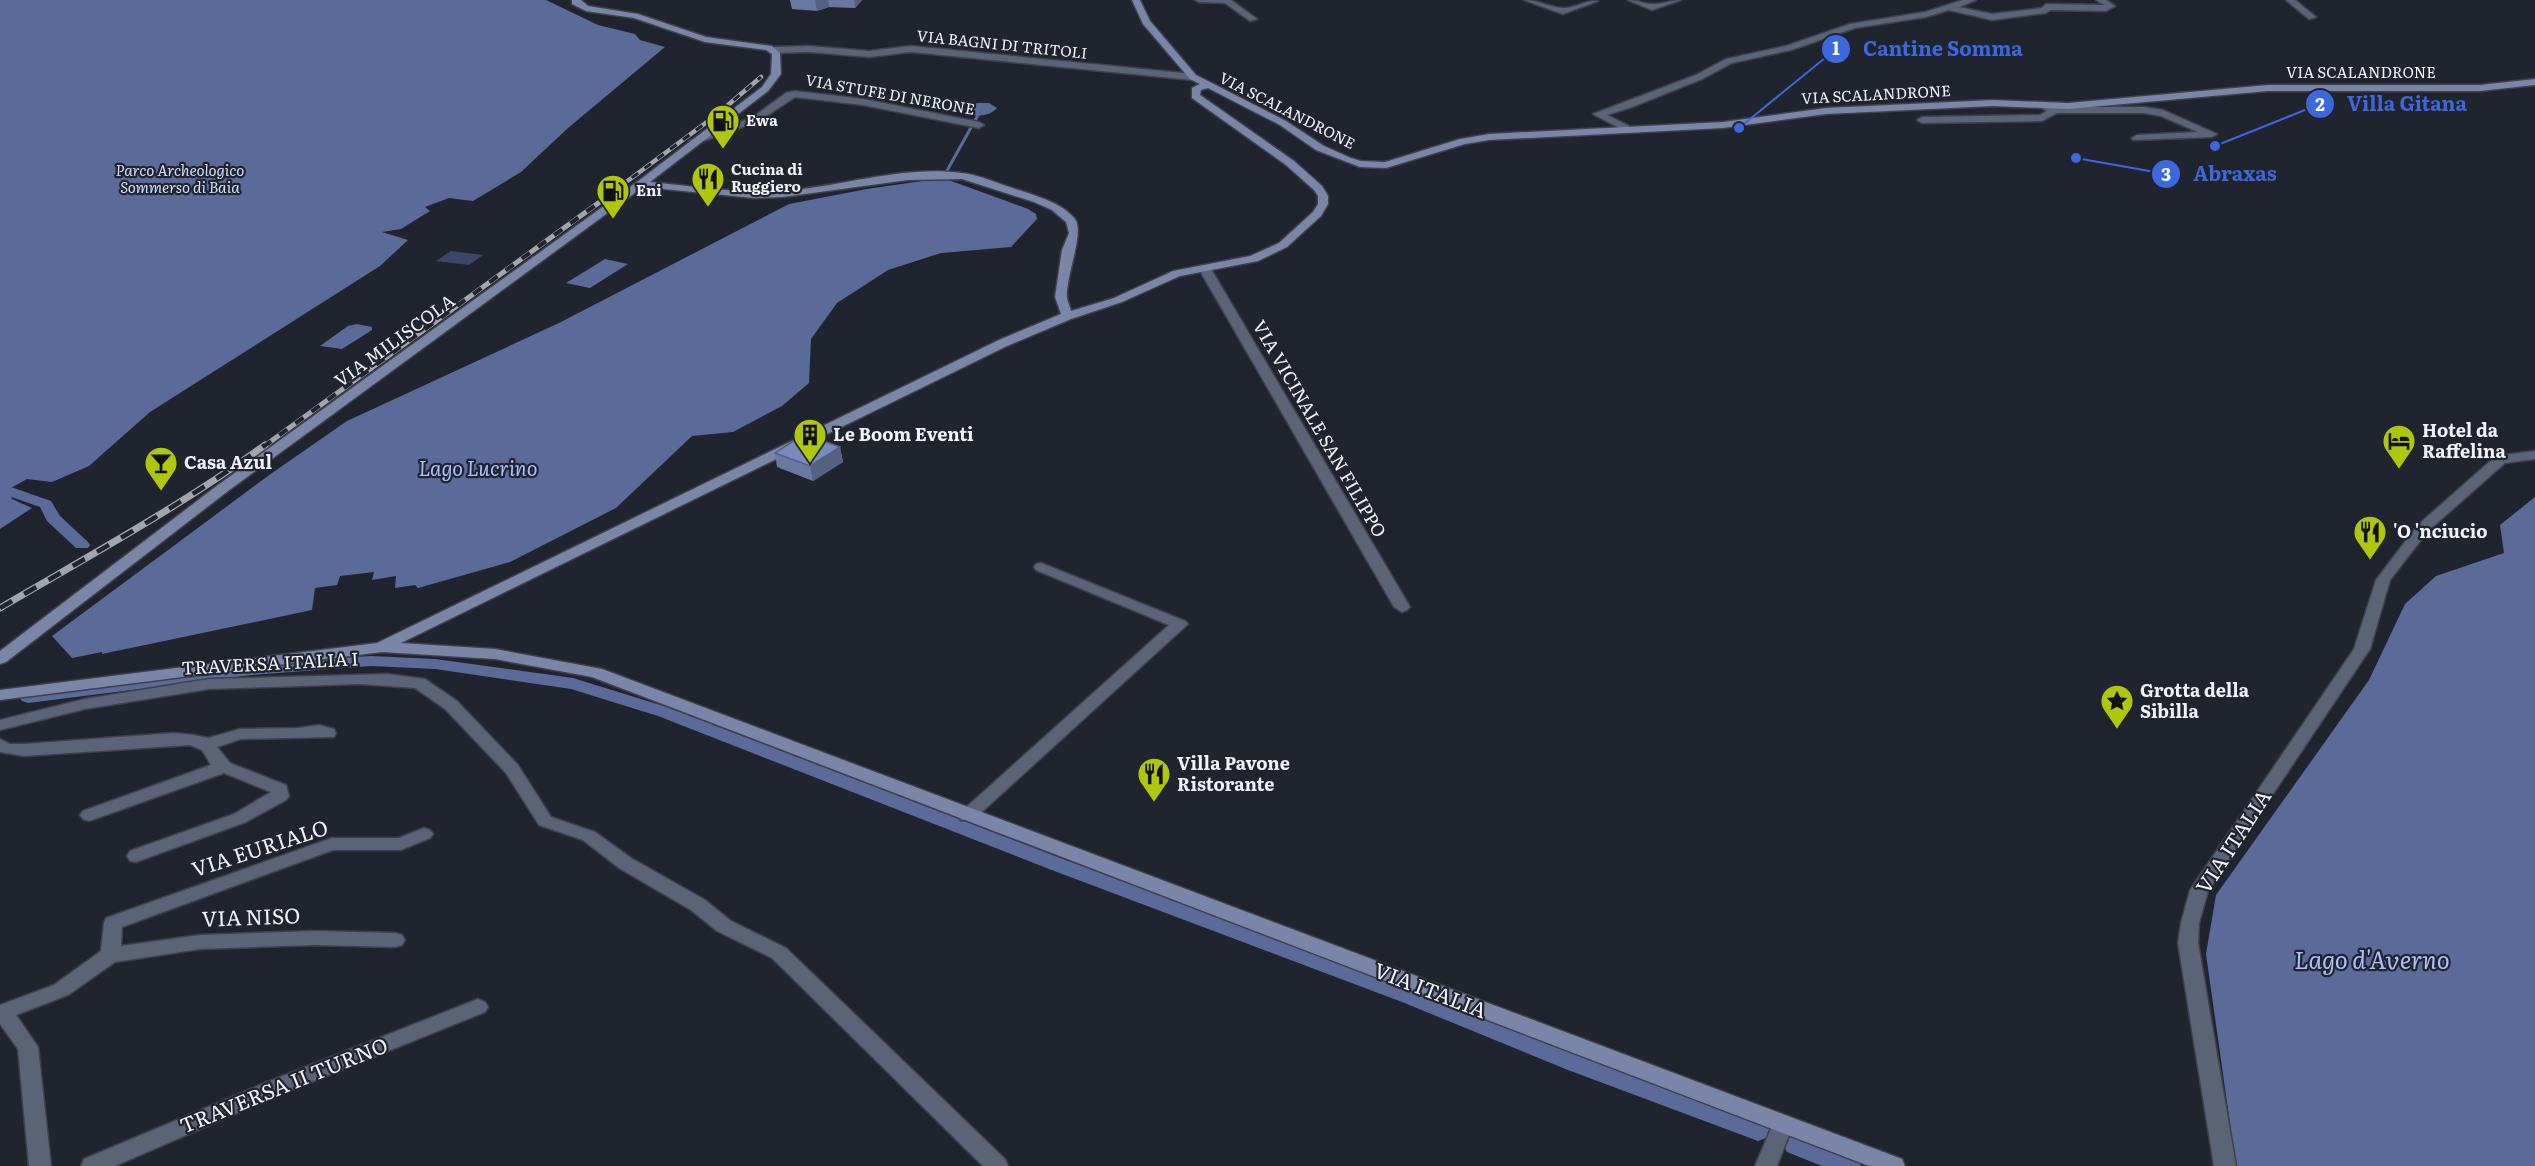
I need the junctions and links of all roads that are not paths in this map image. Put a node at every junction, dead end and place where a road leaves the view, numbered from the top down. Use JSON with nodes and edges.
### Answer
{"nodes":[{"id":1,"x":577,"y":0,"type":"edge"},
{"id":2,"x":1136,"y":0,"type":"edge"},
{"id":3,"x":1199,"y":0,"type":"edge"},
{"id":4,"x":1528,"y":0,"type":"edge"},
{"id":5,"x":1592,"y":0,"type":"edge"},
{"id":6,"x":1632,"y":0,"type":"edge"},
{"id":7,"x":1677,"y":0,"type":"edge"},
{"id":8,"x":1972,"y":0,"type":"edge"},
{"id":9,"x":2100,"y":0,"type":"edge"},
{"id":10,"x":2290,"y":0,"type":"edge"},
{"id":11,"x":1947,"y":7,"type":"junction"},
{"id":12,"x":2312,"y":17,"type":"dead end"},
{"id":13,"x":1253,"y":19,"type":"dead end"},
{"id":14,"x":774,"y":50,"type":"junction"},
{"id":15,"x":1193,"y":77,"type":"junction"},
{"id":16,"x":2535,"y":82,"type":"edge"},
{"id":17,"x":1206,"y":86,"type":"junction"},
{"id":18,"x":2032,"y":106,"type":"junction"},
{"id":19,"x":2055,"y":110,"type":"junction"},
{"id":20,"x":1922,"y":120,"type":"dead end"},
{"id":21,"x":719,"y":123,"type":"junction"},
{"id":22,"x":975,"y":124,"type":"dead end"},
{"id":23,"x":733,"y":128,"type":"junction"},
{"id":24,"x":1626,"y":129,"type":"junction"},
{"id":25,"x":2137,"y":138,"type":"dead end"},
{"id":26,"x":694,"y":141,"type":"junction"},
{"id":27,"x":641,"y":184,"type":"junction"},
{"id":28,"x":1205,"y":269,"type":"junction"},
{"id":29,"x":1067,"y":315,"type":"junction"},
{"id":30,"x":2535,"y":455,"type":"edge"},
{"id":31,"x":1041,"y":567,"type":"dead end"},
{"id":32,"x":1401,"y":607,"type":"dead end"},
{"id":33,"x":382,"y":647,"type":"junction"},
{"id":34,"x":0,"y":659,"type":"edge"},
{"id":35,"x":0,"y":694,"type":"edge"},
{"id":36,"x":0,"y":724,"type":"edge"},
{"id":37,"x":328,"y":733,"type":"dead end"},
{"id":38,"x":0,"y":745,"type":"edge"},
{"id":39,"x":206,"y":745,"type":"junction"},
{"id":40,"x":224,"y":767,"type":"junction"},
{"id":41,"x":89,"y":815,"type":"dead end"},
{"id":42,"x":967,"y":816,"type":"junction"},
{"id":43,"x":424,"y":834,"type":"dead end"},
{"id":44,"x":136,"y":856,"type":"dead end"},
{"id":45,"x":395,"y":940,"type":"dead end"},
{"id":46,"x":110,"y":956,"type":"junction"},
{"id":47,"x":478,"y":1007,"type":"dead end"},
{"id":48,"x":1,"y":1013,"type":"edge"},
{"id":49,"x":1782,"y":1125,"type":"junction"},
{"id":50,"x":40,"y":1166,"type":"edge"},
{"id":51,"x":92,"y":1166,"type":"edge"},
{"id":52,"x":997,"y":1166,"type":"edge"},
{"id":53,"x":1766,"y":1166,"type":"edge"},
{"id":54,"x":1894,"y":1166,"type":"edge"},
{"id":55,"x":2225,"y":1166,"type":"edge"}],
"edges":[{"from":1,"to":14,"type":"street"},
{"from":2,"to":15,"type":"street","name":"VIA SCALANDRONE"},
{"from":3,"to":13,"type":"street"},
{"from":4,"to":5,"type":"street"},
{"from":6,"to":7,"type":"street"},
{"from":8,"to":11,"type":"street"},
{"from":9,"to":11,"type":"street"},
{"from":10,"to":12,"type":"street"},
{"from":11,"to":24,"type":"street"},
{"from":14,"to":15,"type":"street","name":"VIA BAGNI DI TRITOLI"},
{"from":14,"to":21,"type":"street","name":"VIA MILISCOLA"},
{"from":15,"to":17,"type":"street","name":"VIA SCALANDRONE"},
{"from":16,"to":18,"type":"street","name":"VIA SCALANDRONE"},
{"from":17,"to":24,"type":"street","name":"VIA SCALANDRONE"},
{"from":17,"to":28,"type":"street"},
{"from":18,"to":19,"type":"street"},
{"from":18,"to":24,"type":"street","name":"VIA SCALANDRONE"},
{"from":19,"to":20,"type":"street"},
{"from":19,"to":25,"type":"street"},
{"from":21,"to":23,"type":"street"},
{"from":21,"to":26,"type":"street","name":"VIA MILISCOLA"},
{"from":22,"to":23,"type":"street","name":"VIA STUFE DI NERONE"},
{"from":23,"to":26,"type":"street","name":"VIA STUFE DI NERONE"},
{"from":26,"to":27,"type":"street","name":"VIA MILISCOLA"},
{"from":27,"to":29,"type":"street"},
{"from":27,"to":34,"type":"street","name":"VIA MILISCOLA"},
{"from":28,"to":29,"type":"street"},
{"from":28,"to":32,"type":"street","name":"VIA VICINALE SAN FILIPPO"},
{"from":29,"to":33,"type":"street"},
{"from":30,"to":55,"type":"street","name":"VIA ITALIA"},
{"from":31,"to":42,"type":"street"},
{"from":33,"to":35,"type":"street"},
{"from":33,"to":42,"type":"street","name":"VIA ITALIA"},
{"from":36,"to":52,"type":"street","name":"TRAVERSA ITALIA I"},
{"from":37,"to":39,"type":"street"},
{"from":38,"to":39,"type":"street"},
{"from":39,"to":40,"type":"street"},
{"from":40,"to":41,"type":"street"},
{"from":40,"to":44,"type":"street"},
{"from":42,"to":49,"type":"street","name":"VIA ITALIA"},
{"from":43,"to":46,"type":"street","name":"VIA EURIALO"},
{"from":45,"to":46,"type":"street","name":"VIA NISO"},
{"from":46,"to":48,"type":"street"},
{"from":47,"to":51,"type":"street","name":"TRAVERSA II TURNO"},
{"from":48,"to":50,"type":"street"},
{"from":49,"to":53,"type":"street"},
{"from":49,"to":54,"type":"street","name":"VIA ITALIA"}]}
